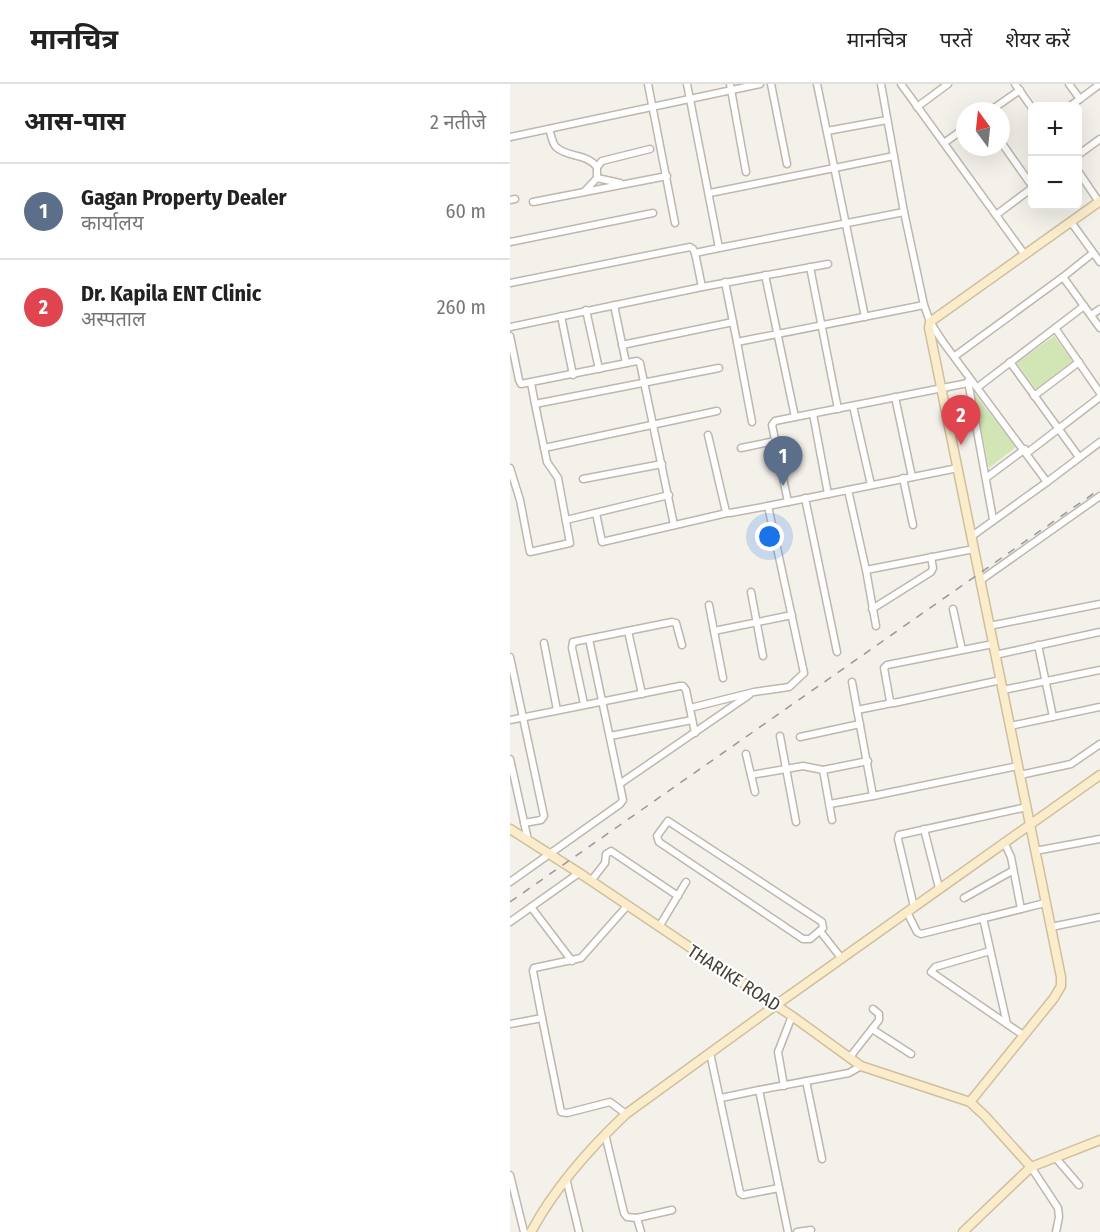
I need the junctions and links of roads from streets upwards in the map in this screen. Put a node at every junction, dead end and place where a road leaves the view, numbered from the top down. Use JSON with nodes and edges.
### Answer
{"nodes":[{"id":1,"x":648,"y":84,"type":"edge"},
{"id":2,"x":687,"y":84,"type":"edge"},
{"id":3,"x":771,"y":84,"type":"edge"},
{"id":4,"x":818,"y":84,"type":"edge"},
{"id":5,"x":881,"y":84,"type":"edge"},
{"id":6,"x":901,"y":84,"type":"edge"},
{"id":7,"x":948,"y":84,"type":"edge"},
{"id":8,"x":1015,"y":84,"type":"edge"},
{"id":9,"x":1069,"y":84,"type":"edge"},
{"id":10,"x":1100,"y":84,"type":"edge"},
{"id":11,"x":755,"y":85,"type":"edge"},
{"id":12,"x":730,"y":87,"type":"edge"},
{"id":13,"x":1020,"y":90,"type":"junction"},
{"id":14,"x":691,"y":99,"type":"junction"},
{"id":15,"x":1080,"y":99,"type":"junction"},
{"id":16,"x":1003,"y":102,"type":"edge"},
{"id":17,"x":1028,"y":102,"type":"edge"},
{"id":18,"x":1076,"y":102,"type":"edge"},
{"id":19,"x":652,"y":107,"type":"junction"},
{"id":20,"x":917,"y":107,"type":"junction"},
{"id":21,"x":887,"y":120,"type":"junction"},
{"id":22,"x":549,"y":129,"type":"junction"},
{"id":23,"x":827,"y":131,"type":"junction"},
{"id":24,"x":956,"y":134,"type":"edge"},
{"id":25,"x":510,"y":137,"type":"edge"},
{"id":26,"x":1100,"y":139,"type":"edge"},
{"id":27,"x":944,"y":143,"type":"junction"},
{"id":28,"x":650,"y":149,"type":"dead end"},
{"id":29,"x":1082,"y":152,"type":"edge"},
{"id":30,"x":1010,"y":155,"type":"edge"},
{"id":31,"x":894,"y":156,"type":"junction"},
{"id":32,"x":787,"y":164,"type":"dead end"},
{"id":33,"x":597,"y":167,"type":"junction"},
{"id":34,"x":834,"y":168,"type":"junction"},
{"id":35,"x":746,"y":172,"type":"dead end"},
{"id":36,"x":667,"y":176,"type":"junction"},
{"id":37,"x":597,"y":178,"type":"junction"},
{"id":38,"x":1082,"y":178,"type":"edge"},
{"id":39,"x":1028,"y":181,"type":"edge"},
{"id":40,"x":624,"y":184,"type":"junction"},
{"id":41,"x":1028,"y":190,"type":"edge"},
{"id":42,"x":584,"y":192,"type":"junction"},
{"id":43,"x":710,"y":193,"type":"junction"},
{"id":44,"x":533,"y":202,"type":"dead end"},
{"id":45,"x":1099,"y":202,"type":"edge"},
{"id":46,"x":904,"y":212,"type":"junction"},
{"id":47,"x":653,"y":213,"type":"dead end"},
{"id":48,"x":996,"y":215,"type":"junction"},
{"id":49,"x":1071,"y":222,"type":"junction"},
{"id":50,"x":675,"y":223,"type":"dead end"},
{"id":51,"x":845,"y":223,"type":"junction"},
{"id":52,"x":510,"y":242,"type":"edge"},
{"id":53,"x":719,"y":248,"type":"junction"},
{"id":54,"x":695,"y":253,"type":"junction"},
{"id":55,"x":1093,"y":253,"type":"junction"},
{"id":56,"x":1025,"y":255,"type":"junction"},
{"id":57,"x":1100,"y":262,"type":"edge"},
{"id":58,"x":828,"y":264,"type":"dead end"},
{"id":59,"x":810,"y":267,"type":"junction"},
{"id":60,"x":765,"y":275,"type":"junction"},
{"id":61,"x":1063,"y":276,"type":"junction"},
{"id":62,"x":725,"y":282,"type":"junction"},
{"id":63,"x":510,"y":283,"type":"edge"},
{"id":64,"x":702,"y":287,"type":"junction"},
{"id":65,"x":614,"y":305,"type":"junction"},
{"id":66,"x":924,"y":305,"type":"junction"},
{"id":67,"x":1084,"y":306,"type":"junction"},
{"id":68,"x":1100,"y":309,"type":"edge"},
{"id":69,"x":586,"y":310,"type":"junction"},
{"id":70,"x":1091,"y":315,"type":"junction"},
{"id":71,"x":561,"y":316,"type":"junction"},
{"id":72,"x":865,"y":317,"type":"junction"},
{"id":73,"x":733,"y":322,"type":"junction"},
{"id":74,"x":930,"y":322,"type":"junction"},
{"id":75,"x":822,"y":326,"type":"junction"},
{"id":76,"x":510,"y":327,"type":"edge"},
{"id":77,"x":1055,"y":328,"type":"junction"},
{"id":78,"x":1100,"y":328,"type":"edge"},
{"id":79,"x":777,"y":334,"type":"junction"},
{"id":80,"x":510,"y":336,"type":"edge"},
{"id":81,"x":737,"y":342,"type":"junction"},
{"id":82,"x":622,"y":345,"type":"junction"},
{"id":83,"x":955,"y":356,"type":"junction"},
{"id":84,"x":1010,"y":362,"type":"junction"},
{"id":85,"x":1079,"y":362,"type":"junction"},
{"id":86,"x":626,"y":363,"type":"junction"},
{"id":87,"x":513,"y":367,"type":"edge"},
{"id":88,"x":719,"y":368,"type":"dead end"},
{"id":89,"x":599,"y":369,"type":"junction"},
{"id":90,"x":966,"y":372,"type":"junction"},
{"id":91,"x":573,"y":375,"type":"junction"},
{"id":92,"x":645,"y":382,"type":"junction"},
{"id":93,"x":531,"y":383,"type":"junction"},
{"id":94,"x":969,"y":383,"type":"junction"},
{"id":95,"x":978,"y":387,"type":"junction"},
{"id":96,"x":941,"y":389,"type":"junction"},
{"id":97,"x":1100,"y":395,"type":"edge"},
{"id":98,"x":1035,"y":396,"type":"junction"},
{"id":99,"x":895,"y":397,"type":"junction"},
{"id":100,"x":535,"y":404,"type":"junction"},
{"id":101,"x":853,"y":406,"type":"junction"},
{"id":102,"x":838,"y":409,"type":"junction"},
{"id":103,"x":717,"y":411,"type":"dead end"},
{"id":104,"x":813,"y":414,"type":"junction"},
{"id":105,"x":795,"y":417,"type":"junction"},
{"id":106,"x":752,"y":422,"type":"dead end"},
{"id":107,"x":653,"y":425,"type":"junction"},
{"id":108,"x":1058,"y":429,"type":"junction"},
{"id":109,"x":708,"y":435,"type":"dead end"},
{"id":110,"x":775,"y":441,"type":"junction"},
{"id":111,"x":1100,"y":442,"type":"edge"},
{"id":112,"x":544,"y":448,"type":"junction"},
{"id":113,"x":741,"y":448,"type":"dead end"},
{"id":114,"x":1026,"y":451,"type":"junction"},
{"id":115,"x":1079,"y":457,"type":"junction"},
{"id":116,"x":662,"y":464,"type":"junction"},
{"id":117,"x":958,"y":468,"type":"junction"},
{"id":118,"x":510,"y":472,"type":"edge"},
{"id":119,"x":912,"y":477,"type":"junction"},
{"id":120,"x":903,"y":478,"type":"junction"},
{"id":121,"x":986,"y":478,"type":"junction"},
{"id":122,"x":583,"y":479,"type":"dead end"},
{"id":123,"x":1047,"y":482,"type":"junction"},
{"id":124,"x":871,"y":485,"type":"junction"},
{"id":125,"x":848,"y":490,"type":"junction"},
{"id":126,"x":828,"y":494,"type":"junction"},
{"id":127,"x":669,"y":495,"type":"junction"},
{"id":128,"x":1100,"y":496,"type":"edge"},
{"id":129,"x":805,"y":498,"type":"junction"},
{"id":130,"x":788,"y":501,"type":"junction"},
{"id":131,"x":768,"y":506,"type":"junction"},
{"id":132,"x":596,"y":513,"type":"junction"},
{"id":133,"x":727,"y":513,"type":"junction"},
{"id":134,"x":993,"y":519,"type":"junction"},
{"id":135,"x":566,"y":520,"type":"junction"},
{"id":136,"x":675,"y":525,"type":"junction"},
{"id":137,"x":913,"y":525,"type":"dead end"},
{"id":138,"x":972,"y":536,"type":"junction"},
{"id":139,"x":974,"y":549,"type":"junction"},
{"id":140,"x":931,"y":557,"type":"junction"},
{"id":141,"x":866,"y":570,"type":"junction"},
{"id":142,"x":981,"y":579,"type":"junction"},
{"id":143,"x":751,"y":592,"type":"dead end"},
{"id":144,"x":1100,"y":604,"type":"edge"},
{"id":145,"x":709,"y":605,"type":"dead end"},
{"id":146,"x":873,"y":609,"type":"junction"},
{"id":147,"x":953,"y":609,"type":"dead end"},
{"id":148,"x":792,"y":615,"type":"junction"},
{"id":149,"x":757,"y":622,"type":"junction"},
{"id":150,"x":876,"y":626,"type":"dead end"},
{"id":151,"x":989,"y":626,"type":"junction"},
{"id":152,"x":628,"y":631,"type":"junction"},
{"id":153,"x":714,"y":631,"type":"junction"},
{"id":154,"x":1100,"y":632,"type":"edge"},
{"id":155,"x":588,"y":639,"type":"junction"},
{"id":156,"x":544,"y":643,"type":"dead end"},
{"id":157,"x":993,"y":644,"type":"junction"},
{"id":158,"x":682,"y":645,"type":"dead end"},
{"id":159,"x":1038,"y":645,"type":"junction"},
{"id":160,"x":962,"y":650,"type":"junction"},
{"id":161,"x":837,"y":652,"type":"dead end"},
{"id":162,"x":995,"y":655,"type":"junction"},
{"id":163,"x":763,"y":656,"type":"dead end"},
{"id":164,"x":510,"y":657,"type":"edge"},
{"id":165,"x":1100,"y":670,"type":"edge"},
{"id":166,"x":723,"y":678,"type":"dead end"},
{"id":167,"x":1001,"y":680,"type":"junction"},
{"id":168,"x":1046,"y":680,"type":"junction"},
{"id":169,"x":852,"y":682,"type":"dead end"},
{"id":170,"x":1003,"y":690,"type":"junction"},
{"id":171,"x":754,"y":692,"type":"junction"},
{"id":172,"x":642,"y":694,"type":"junction"},
{"id":173,"x":602,"y":701,"type":"junction"},
{"id":174,"x":892,"y":703,"type":"junction"},
{"id":175,"x":584,"y":704,"type":"junction"},
{"id":176,"x":1100,"y":707,"type":"edge"},
{"id":177,"x":690,"y":708,"type":"junction"},
{"id":178,"x":556,"y":710,"type":"junction"},
{"id":179,"x":857,"y":710,"type":"junction"},
{"id":180,"x":524,"y":716,"type":"junction"},
{"id":181,"x":1053,"y":717,"type":"junction"},
{"id":182,"x":510,"y":720,"type":"edge"},
{"id":183,"x":692,"y":720,"type":"junction"},
{"id":184,"x":860,"y":724,"type":"junction"},
{"id":185,"x":1010,"y":726,"type":"junction"},
{"id":186,"x":695,"y":733,"type":"junction"},
{"id":187,"x":610,"y":736,"type":"junction"},
{"id":188,"x":780,"y":736,"type":"dead end"},
{"id":189,"x":800,"y":737,"type":"dead end"},
{"id":190,"x":1100,"y":744,"type":"edge"},
{"id":191,"x":746,"y":754,"type":"dead end"},
{"id":192,"x":510,"y":759,"type":"edge"},
{"id":193,"x":868,"y":761,"type":"junction"},
{"id":194,"x":786,"y":768,"type":"junction"},
{"id":195,"x":823,"y":770,"type":"junction"},
{"id":196,"x":1019,"y":770,"type":"junction"},
{"id":197,"x":751,"y":775,"type":"junction"},
{"id":198,"x":1100,"y":775,"type":"edge"},
{"id":199,"x":621,"y":783,"type":"junction"},
{"id":200,"x":755,"y":792,"type":"dead end"},
{"id":201,"x":873,"y":796,"type":"junction"},
{"id":202,"x":830,"y":804,"type":"junction"},
{"id":203,"x":1027,"y":807,"type":"junction"},
{"id":204,"x":832,"y":820,"type":"dead end"},
{"id":205,"x":796,"y":822,"type":"dead end"},
{"id":206,"x":524,"y":823,"type":"junction"},
{"id":207,"x":1031,"y":823,"type":"junction"},
{"id":208,"x":510,"y":829,"type":"edge"},
{"id":209,"x":924,"y":829,"type":"junction"},
{"id":210,"x":1100,"y":839,"type":"edge"},
{"id":211,"x":528,"y":840,"type":"junction"},
{"id":212,"x":1004,"y":842,"type":"junction"},
{"id":213,"x":1035,"y":851,"type":"junction"},
{"id":214,"x":549,"y":854,"type":"junction"},
{"id":215,"x":1012,"y":870,"type":"junction"},
{"id":216,"x":579,"y":873,"type":"junction"},
{"id":217,"x":591,"y":881,"type":"junction"},
{"id":218,"x":510,"y":882,"type":"edge"},
{"id":219,"x":686,"y":882,"type":"dead end"},
{"id":220,"x":939,"y":888,"type":"junction"},
{"id":221,"x":678,"y":896,"type":"junction"},
{"id":222,"x":964,"y":898,"type":"dead end"},
{"id":223,"x":1045,"y":903,"type":"junction"},
{"id":224,"x":627,"y":906,"type":"junction"},
{"id":225,"x":531,"y":907,"type":"junction"},
{"id":226,"x":911,"y":909,"type":"junction"},
{"id":227,"x":1021,"y":909,"type":"junction"},
{"id":228,"x":1100,"y":917,"type":"edge"},
{"id":229,"x":983,"y":918,"type":"junction"},
{"id":230,"x":510,"y":922,"type":"edge"},
{"id":231,"x":659,"y":927,"type":"junction"},
{"id":232,"x":1051,"y":927,"type":"junction"},
{"id":233,"x":820,"y":931,"type":"junction"},
{"id":234,"x":990,"y":951,"type":"junction"},
{"id":235,"x":842,"y":959,"type":"junction"},
{"id":236,"x":572,"y":961,"type":"junction"},
{"id":237,"x":776,"y":1005,"type":"junction"},
{"id":238,"x":873,"y":1009,"type":"dead end"},
{"id":239,"x":792,"y":1016,"type":"junction"},
{"id":240,"x":542,"y":1017,"type":"junction"},
{"id":241,"x":510,"y":1024,"type":"edge"},
{"id":242,"x":1007,"y":1024,"type":"junction"},
{"id":243,"x":872,"y":1029,"type":"junction"},
{"id":244,"x":1023,"y":1035,"type":"junction"},
{"id":245,"x":710,"y":1053,"type":"junction"},
{"id":246,"x":911,"y":1054,"type":"dead end"},
{"id":247,"x":850,"y":1057,"type":"junction"},
{"id":248,"x":861,"y":1066,"type":"junction"},
{"id":249,"x":806,"y":1082,"type":"junction"},
{"id":250,"x":784,"y":1086,"type":"junction"},
{"id":251,"x":759,"y":1090,"type":"junction"},
{"id":252,"x":721,"y":1098,"type":"junction"},
{"id":253,"x":970,"y":1102,"type":"junction"},
{"id":254,"x":626,"y":1114,"type":"junction"},
{"id":255,"x":605,"y":1134,"type":"junction"},
{"id":256,"x":1100,"y":1140,"type":"edge"},
{"id":257,"x":1055,"y":1157,"type":"junction"},
{"id":258,"x":822,"y":1159,"type":"dead end"},
{"id":259,"x":1031,"y":1167,"type":"junction"},
{"id":260,"x":510,"y":1174,"type":"edge"},
{"id":261,"x":566,"y":1178,"type":"junction"},
{"id":262,"x":1078,"y":1185,"type":"dead end"},
{"id":263,"x":779,"y":1188,"type":"junction"},
{"id":264,"x":672,"y":1210,"type":"dead end"},
{"id":265,"x":637,"y":1218,"type":"junction"},
{"id":266,"x":811,"y":1230,"type":"dead end"},
{"id":267,"x":524,"y":1232,"type":"edge"},
{"id":268,"x":531,"y":1232,"type":"edge"},
{"id":269,"x":579,"y":1232,"type":"edge"},
{"id":270,"x":641,"y":1232,"type":"edge"},
{"id":271,"x":788,"y":1232,"type":"edge"},
{"id":272,"x":797,"y":1232,"type":"edge"},
{"id":273,"x":963,"y":1232,"type":"edge"},
{"id":274,"x":1056,"y":1232,"type":"edge"}],
"edges":[{"from":1,"to":19,"type":"street"},
{"from":2,"to":14,"type":"street"},
{"from":3,"to":32,"type":"street"},
{"from":4,"to":23,"type":"street"},
{"from":5,"to":21,"type":"street"},
{"from":6,"to":20,"type":"street"},
{"from":7,"to":20,"type":"street"},
{"from":8,"to":13,"type":"street"},
{"from":9,"to":15,"type":"street"},
{"from":10,"to":15,"type":"street"},
{"from":11,"to":12,"type":"street"},
{"from":12,"to":14,"type":"street"},
{"from":12,"to":35,"type":"street"},
{"from":13,"to":16,"type":"street"},
{"from":13,"to":17,"type":"street"},
{"from":14,"to":19,"type":"street"},
{"from":14,"to":43,"type":"street"},
{"from":15,"to":18,"type":"street"},
{"from":19,"to":22,"type":"street"},
{"from":19,"to":36,"type":"street"},
{"from":20,"to":27,"type":"street"},
{"from":21,"to":23,"type":"street"},
{"from":21,"to":31,"type":"street"},
{"from":22,"to":25,"type":"street"},
{"from":22,"to":33,"type":"street"},
{"from":23,"to":34,"type":"street"},
{"from":24,"to":27,"type":"street"},
{"from":26,"to":29,"type":"street"},
{"from":27,"to":48,"type":"street"},
{"from":28,"to":33,"type":"street"},
{"from":30,"to":39,"type":"street"},
{"from":31,"to":34,"type":"street"},
{"from":31,"to":46,"type":"street"},
{"from":33,"to":37,"type":"street"},
{"from":34,"to":43,"type":"street"},
{"from":34,"to":51,"type":"street"},
{"from":36,"to":40,"type":"street"},
{"from":36,"to":50,"type":"street"},
{"from":37,"to":40,"type":"street"},
{"from":37,"to":42,"type":"street"},
{"from":38,"to":45,"type":"street"},
{"from":40,"to":42,"type":"street"},
{"from":41,"to":48,"type":"street"},
{"from":42,"to":44,"type":"street"},
{"from":43,"to":53,"type":"street"},
{"from":45,"to":49,"type":"street"},
{"from":46,"to":51,"type":"street"},
{"from":46,"to":66,"type":"street"},
{"from":47,"to":52,"type":"street"},
{"from":48,"to":56,"type":"street"},
{"from":49,"to":55,"type":"street"},
{"from":49,"to":56,"type":"street"},
{"from":51,"to":53,"type":"street"},
{"from":51,"to":72,"type":"street"},
{"from":53,"to":54,"type":"street"},
{"from":54,"to":63,"type":"street"},
{"from":54,"to":64,"type":"street"},
{"from":55,"to":57,"type":"street"},
{"from":55,"to":61,"type":"street"},
{"from":56,"to":74,"type":"street"},
{"from":58,"to":59,"type":"street"},
{"from":59,"to":60,"type":"street"},
{"from":59,"to":75,"type":"street"},
{"from":60,"to":62,"type":"street"},
{"from":60,"to":79,"type":"street"},
{"from":61,"to":67,"type":"street"},
{"from":61,"to":83,"type":"street"},
{"from":62,"to":64,"type":"street"},
{"from":62,"to":73,"type":"street"},
{"from":64,"to":65,"type":"street"},
{"from":65,"to":69,"type":"street"},
{"from":65,"to":82,"type":"street"},
{"from":66,"to":72,"type":"street"},
{"from":66,"to":74,"type":"street"},
{"from":67,"to":70,"type":"street"},
{"from":67,"to":77,"type":"street"},
{"from":68,"to":70,"type":"street"},
{"from":69,"to":71,"type":"street"},
{"from":69,"to":89,"type":"street"},
{"from":70,"to":78,"type":"street"},
{"from":71,"to":76,"type":"street"},
{"from":71,"to":91,"type":"street"},
{"from":72,"to":75,"type":"street"},
{"from":73,"to":81,"type":"street"},
{"from":73,"to":82,"type":"street"},
{"from":74,"to":83,"type":"street"},
{"from":74,"to":96,"type":"street"},
{"from":75,"to":79,"type":"street"},
{"from":75,"to":102,"type":"street"},
{"from":77,"to":84,"type":"street"},
{"from":77,"to":85,"type":"street"},
{"from":79,"to":81,"type":"street"},
{"from":79,"to":105,"type":"street"},
{"from":80,"to":87,"type":"street"},
{"from":81,"to":106,"type":"street"},
{"from":82,"to":86,"type":"street"},
{"from":83,"to":90,"type":"street"},
{"from":84,"to":95,"type":"street"},
{"from":84,"to":98,"type":"street"},
{"from":85,"to":97,"type":"street"},
{"from":85,"to":98,"type":"street"},
{"from":86,"to":89,"type":"street"},
{"from":86,"to":92,"type":"street"},
{"from":87,"to":93,"type":"street"},
{"from":88,"to":92,"type":"street"},
{"from":89,"to":91,"type":"street"},
{"from":90,"to":94,"type":"street"},
{"from":90,"to":95,"type":"street"},
{"from":91,"to":93,"type":"street"},
{"from":92,"to":100,"type":"street"},
{"from":92,"to":107,"type":"street"},
{"from":93,"to":100,"type":"street"},
{"from":94,"to":96,"type":"street"},
{"from":94,"to":121,"type":"street"},
{"from":95,"to":114,"type":"street"},
{"from":96,"to":99,"type":"street"},
{"from":96,"to":117,"type":"street"},
{"from":97,"to":108,"type":"street"},
{"from":98,"to":108,"type":"street"},
{"from":99,"to":101,"type":"street"},
{"from":99,"to":119,"type":"street"},
{"from":100,"to":112,"type":"street"},
{"from":101,"to":102,"type":"street"},
{"from":101,"to":124,"type":"street"},
{"from":102,"to":104,"type":"street"},
{"from":103,"to":107,"type":"street"},
{"from":104,"to":105,"type":"street"},
{"from":104,"to":126,"type":"street"},
{"from":105,"to":110,"type":"street"},
{"from":107,"to":112,"type":"street"},
{"from":107,"to":116,"type":"street"},
{"from":108,"to":114,"type":"street"},
{"from":108,"to":115,"type":"street"},
{"from":109,"to":133,"type":"street"},
{"from":110,"to":113,"type":"street"},
{"from":110,"to":130,"type":"street"},
{"from":111,"to":115,"type":"street"},
{"from":112,"to":135,"type":"street"},
{"from":114,"to":121,"type":"street"},
{"from":114,"to":123,"type":"street"},
{"from":115,"to":123,"type":"street"},
{"from":116,"to":122,"type":"street"},
{"from":116,"to":127,"type":"street"},
{"from":117,"to":119,"type":"street"},
{"from":117,"to":138,"type":"street"},
{"from":118,"to":135,"type":"street"},
{"from":119,"to":120,"type":"street"},
{"from":120,"to":124,"type":"street"},
{"from":120,"to":137,"type":"street"},
{"from":121,"to":134,"type":"street"},
{"from":123,"to":134,"type":"street"},
{"from":124,"to":125,"type":"street"},
{"from":125,"to":126,"type":"street"},
{"from":125,"to":141,"type":"street"},
{"from":126,"to":129,"type":"street"},
{"from":127,"to":132,"type":"street"},
{"from":127,"to":136,"type":"street"},
{"from":128,"to":142,"type":"street"},
{"from":129,"to":130,"type":"street"},
{"from":129,"to":161,"type":"street"},
{"from":130,"to":131,"type":"street"},
{"from":131,"to":133,"type":"street"},
{"from":131,"to":148,"type":"street"},
{"from":132,"to":135,"type":"street"},
{"from":132,"to":136,"type":"street"},
{"from":133,"to":136,"type":"street"},
{"from":134,"to":138,"type":"street"},
{"from":138,"to":139,"type":"street"},
{"from":139,"to":140,"type":"street"},
{"from":139,"to":142,"type":"street"},
{"from":140,"to":141,"type":"street"},
{"from":140,"to":146,"type":"street"},
{"from":141,"to":146,"type":"street"},
{"from":142,"to":151,"type":"street"},
{"from":143,"to":149,"type":"street"},
{"from":144,"to":151,"type":"street"},
{"from":145,"to":153,"type":"street"},
{"from":146,"to":150,"type":"street"},
{"from":147,"to":160,"type":"street"},
{"from":148,"to":149,"type":"street"},
{"from":148,"to":171,"type":"street"},
{"from":149,"to":153,"type":"street"},
{"from":149,"to":163,"type":"street"},
{"from":151,"to":157,"type":"street"},
{"from":152,"to":155,"type":"street"},
{"from":152,"to":158,"type":"street"},
{"from":152,"to":172,"type":"street"},
{"from":153,"to":166,"type":"street"},
{"from":154,"to":159,"type":"street"},
{"from":155,"to":173,"type":"street"},
{"from":155,"to":175,"type":"street"},
{"from":156,"to":178,"type":"street"},
{"from":157,"to":160,"type":"street"},
{"from":157,"to":162,"type":"street"},
{"from":159,"to":162,"type":"street"},
{"from":159,"to":168,"type":"street"},
{"from":160,"to":174,"type":"street"},
{"from":162,"to":167,"type":"street"},
{"from":164,"to":180,"type":"street"},
{"from":165,"to":168,"type":"street"},
{"from":167,"to":170,"type":"street"},
{"from":167,"to":174,"type":"street"},
{"from":168,"to":170,"type":"street"},
{"from":168,"to":181,"type":"street"},
{"from":169,"to":179,"type":"street"},
{"from":170,"to":185,"type":"street"},
{"from":171,"to":177,"type":"street"},
{"from":171,"to":186,"type":"street"},
{"from":172,"to":173,"type":"street"},
{"from":172,"to":177,"type":"street"},
{"from":173,"to":175,"type":"street"},
{"from":173,"to":187,"type":"street"},
{"from":174,"to":179,"type":"street"},
{"from":175,"to":178,"type":"street"},
{"from":176,"to":181,"type":"street"},
{"from":177,"to":183,"type":"street"},
{"from":178,"to":180,"type":"street"},
{"from":179,"to":184,"type":"street"},
{"from":180,"to":182,"type":"street"},
{"from":180,"to":206,"type":"street"},
{"from":181,"to":185,"type":"street"},
{"from":183,"to":186,"type":"street"},
{"from":183,"to":187,"type":"street"},
{"from":184,"to":189,"type":"street"},
{"from":184,"to":193,"type":"street"},
{"from":185,"to":196,"type":"street"},
{"from":186,"to":199,"type":"street"},
{"from":187,"to":199,"type":"street"},
{"from":188,"to":194,"type":"street"},
{"from":190,"to":196,"type":"street"},
{"from":191,"to":197,"type":"street"},
{"from":192,"to":206,"type":"street"},
{"from":193,"to":195,"type":"street"},
{"from":193,"to":201,"type":"street"},
{"from":194,"to":195,"type":"street"},
{"from":194,"to":197,"type":"street"},
{"from":194,"to":205,"type":"street"},
{"from":195,"to":202,"type":"street"},
{"from":196,"to":201,"type":"street"},
{"from":196,"to":203,"type":"street"},
{"from":197,"to":200,"type":"street"},
{"from":198,"to":207,"type":"street"},
{"from":199,"to":214,"type":"street"},
{"from":201,"to":202,"type":"street"},
{"from":202,"to":204,"type":"street"},
{"from":203,"to":207,"type":"street"},
{"from":203,"to":209,"type":"street"},
{"from":206,"to":211,"type":"street"},
{"from":207,"to":212,"type":"street"},
{"from":207,"to":213,"type":"street"},
{"from":208,"to":211,"type":"street","name":"THARIKE ROAD"},
{"from":209,"to":220,"type":"street"},
{"from":209,"to":226,"type":"street"},
{"from":210,"to":213,"type":"street"},
{"from":211,"to":214,"type":"street","name":"THARIKE ROAD"},
{"from":212,"to":215,"type":"street"},
{"from":212,"to":220,"type":"street"},
{"from":213,"to":223,"type":"street"},
{"from":214,"to":216,"type":"street","name":"THARIKE ROAD"},
{"from":214,"to":218,"type":"street"},
{"from":215,"to":222,"type":"street"},
{"from":215,"to":227,"type":"street"},
{"from":216,"to":217,"type":"street","name":"THARIKE ROAD"},
{"from":216,"to":225,"type":"street"},
{"from":217,"to":221,"type":"street"},
{"from":217,"to":224,"type":"street","name":"THARIKE ROAD"},
{"from":219,"to":221,"type":"street"},
{"from":220,"to":226,"type":"street"},
{"from":221,"to":231,"type":"street"},
{"from":223,"to":227,"type":"street"},
{"from":223,"to":232,"type":"street"},
{"from":224,"to":231,"type":"street","name":"THARIKE ROAD"},
{"from":224,"to":236,"type":"street"},
{"from":225,"to":230,"type":"street"},
{"from":225,"to":236,"type":"street"},
{"from":226,"to":229,"type":"street"},
{"from":226,"to":235,"type":"street"},
{"from":227,"to":229,"type":"street"},
{"from":228,"to":232,"type":"street"},
{"from":229,"to":234,"type":"street"},
{"from":231,"to":237,"type":"street","name":"THARIKE ROAD"},
{"from":232,"to":244,"type":"street"},
{"from":233,"to":233,"type":"street"},
{"from":233,"to":235,"type":"street"},
{"from":234,"to":242,"type":"street"},
{"from":234,"to":242,"type":"street"},
{"from":235,"to":237,"type":"street"},
{"from":236,"to":240,"type":"street"},
{"from":237,"to":239,"type":"street","name":"THARIKE ROAD"},
{"from":237,"to":245,"type":"street"},
{"from":238,"to":243,"type":"street"},
{"from":239,"to":247,"type":"street","name":"THARIKE ROAD"},
{"from":239,"to":250,"type":"street"},
{"from":240,"to":241,"type":"street"},
{"from":240,"to":254,"type":"street"},
{"from":242,"to":244,"type":"street"},
{"from":243,"to":246,"type":"street"},
{"from":243,"to":247,"type":"street"},
{"from":244,"to":253,"type":"street"},
{"from":245,"to":252,"type":"street"},
{"from":245,"to":254,"type":"street"},
{"from":247,"to":248,"type":"street","name":"THARIKE ROAD"},
{"from":248,"to":249,"type":"street"},
{"from":248,"to":253,"type":"street","name":"THARIKE ROAD"},
{"from":249,"to":250,"type":"street"},
{"from":249,"to":258,"type":"street"},
{"from":250,"to":251,"type":"street"},
{"from":251,"to":252,"type":"street"},
{"from":251,"to":263,"type":"street"},
{"from":252,"to":263,"type":"street"},
{"from":253,"to":259,"type":"street","name":"THARIKE ROAD"},
{"from":254,"to":255,"type":"street"},
{"from":255,"to":261,"type":"street"},
{"from":255,"to":265,"type":"street"},
{"from":256,"to":257,"type":"street"},
{"from":257,"to":259,"type":"street"},
{"from":257,"to":262,"type":"street"},
{"from":259,"to":273,"type":"street"},
{"from":259,"to":274,"type":"street"},
{"from":260,"to":267,"type":"street"},
{"from":261,"to":268,"type":"street"},
{"from":261,"to":269,"type":"street"},
{"from":263,"to":271,"type":"street"},
{"from":264,"to":265,"type":"street"},
{"from":265,"to":270,"type":"street"},
{"from":266,"to":272,"type":"street"}]}
